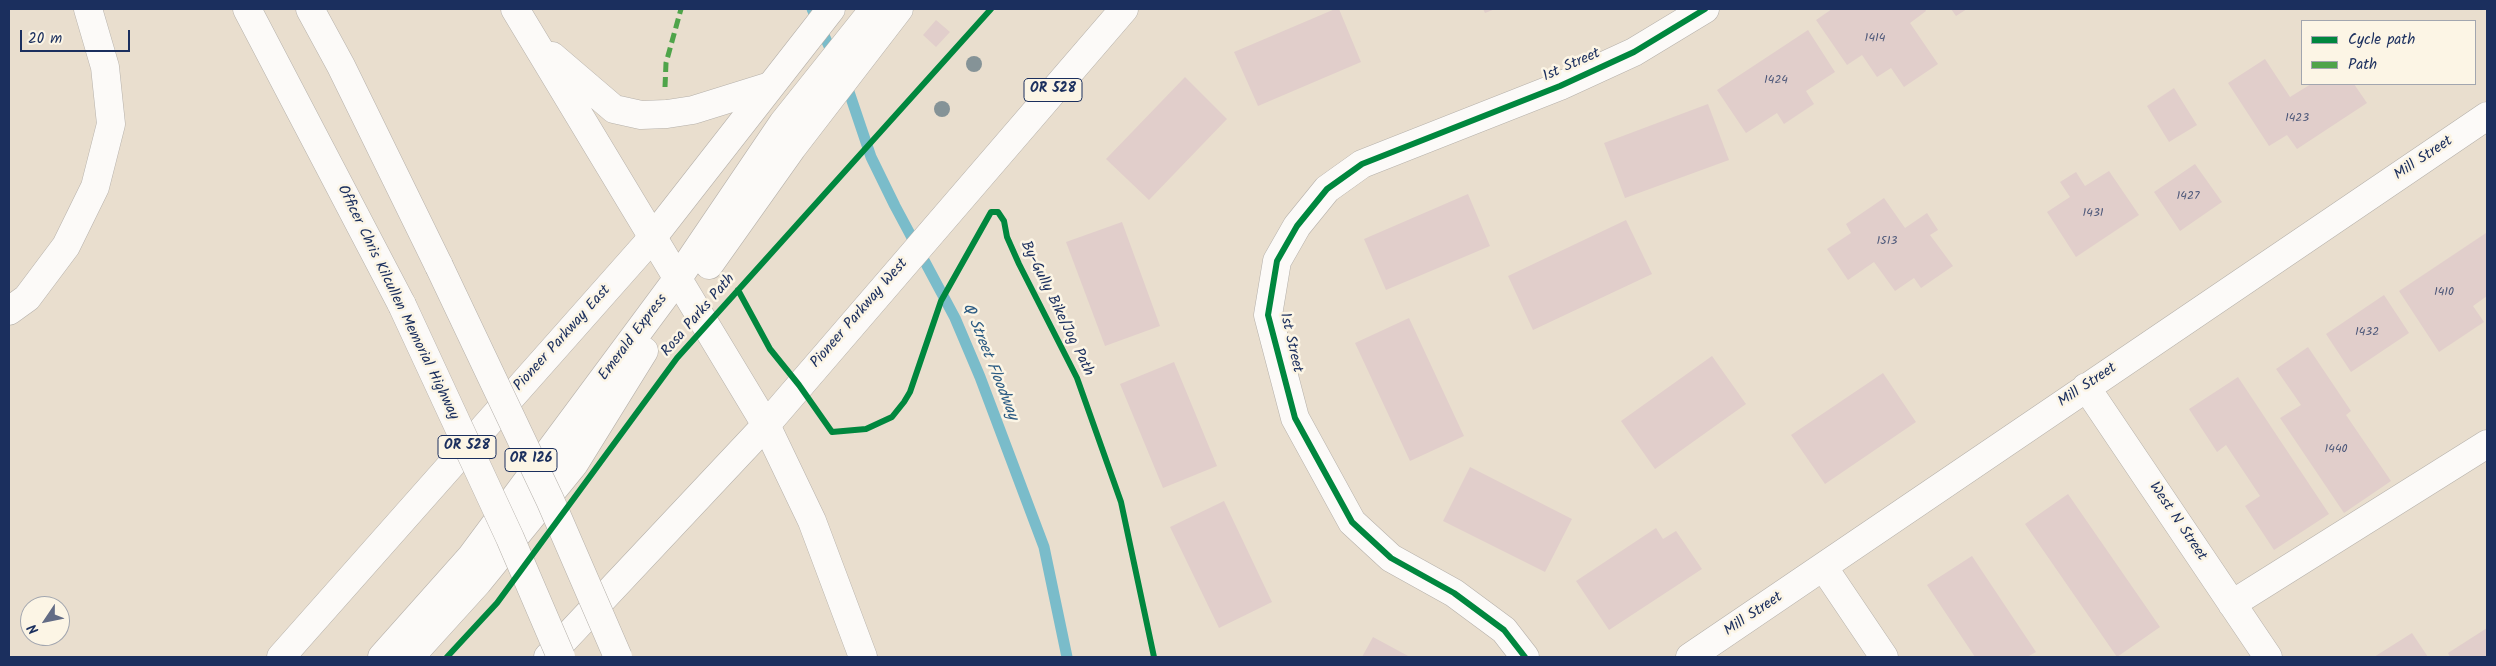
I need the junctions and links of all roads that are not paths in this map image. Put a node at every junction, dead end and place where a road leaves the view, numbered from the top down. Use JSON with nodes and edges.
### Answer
{"nodes":[{"id":1,"x":88,"y":9,"type":"edge"},
{"id":2,"x":247,"y":9,"type":"edge"},
{"id":3,"x":310,"y":9,"type":"edge"},
{"id":4,"x":515,"y":9,"type":"edge"},
{"id":5,"x":831,"y":9,"type":"edge"},
{"id":6,"x":1124,"y":9,"type":"edge"},
{"id":7,"x":1705,"y":9,"type":"edge"},
{"id":8,"x":889,"y":10,"type":"edge"},
{"id":9,"x":534,"y":40,"type":"junction"},
{"id":10,"x":770,"y":86,"type":"junction"},
{"id":11,"x":2487,"y":116,"type":"edge"},
{"id":12,"x":653,"y":237,"type":"junction"},
{"id":13,"x":683,"y":287,"type":"junction"},
{"id":14,"x":9,"y":311,"type":"edge"},
{"id":15,"x":2086,"y":388,"type":"junction"},
{"id":16,"x":766,"y":425,"type":"junction"},
{"id":17,"x":2487,"y":444,"type":"edge"},
{"id":18,"x":1824,"y":568,"type":"junction"},
{"id":19,"x":2232,"y":604,"type":"junction"},
{"id":20,"x":281,"y":657,"type":"edge"},
{"id":21,"x":382,"y":657,"type":"edge"},
{"id":22,"x":410,"y":657,"type":"edge"},
{"id":23,"x":548,"y":657,"type":"edge"},
{"id":24,"x":560,"y":657,"type":"edge"},
{"id":25,"x":618,"y":657,"type":"edge"},
{"id":26,"x":863,"y":657,"type":"edge"},
{"id":27,"x":1525,"y":657,"type":"edge"},
{"id":28,"x":1690,"y":657,"type":"edge"},
{"id":29,"x":1884,"y":657,"type":"edge"},
{"id":30,"x":2268,"y":657,"type":"edge"}],
"edges":[{"from":1,"to":14,"type":"main road"},
{"from":2,"to":24,"type":"main road","name":"Officer Chris Kilcullen Memorial Highway","bridge":true},
{"from":3,"to":25,"type":"main road","number":"OR 126","bridge":true},
{"from":4,"to":9,"type":"main road"},
{"from":5,"to":10,"type":"main road","name":"Pioneer Parkway East","number":"OR 528"},
{"from":6,"to":16,"type":"main road","name":"Pioneer Parkway West","number":"OR 528"},
{"from":7,"to":27,"type":"main road","name":"1st Street"},
{"from":8,"to":13,"type":"main road","name":"Emerald Express"},
{"from":9,"to":10,"type":"main road"},
{"from":9,"to":12,"type":"main road"},
{"from":10,"to":12,"type":"main road","name":"Pioneer Parkway East","number":"OR 528"},
{"from":11,"to":15,"type":"main road","name":"Mill Street"},
{"from":12,"to":13,"type":"main road"},
{"from":12,"to":20,"type":"main road","name":"Pioneer Parkway East","number":"OR 528"},
{"from":13,"to":16,"type":"main road"},
{"from":13,"to":21,"type":"main road","name":"Emerald Express"},
{"from":13,"to":22,"type":"main road","name":"Emerald Express"},
{"from":15,"to":18,"type":"main road","name":"Mill Street"},
{"from":15,"to":19,"type":"main road","name":"West N Street"},
{"from":16,"to":23,"type":"main road","name":"Pioneer Parkway West","number":"OR 528"},
{"from":16,"to":26,"type":"main road"},
{"from":17,"to":19,"type":"main road"},
{"from":18,"to":28,"type":"main road","name":"Mill Street"},
{"from":18,"to":29,"type":"main road"},
{"from":19,"to":30,"type":"main road","name":"West N Street"}]}
